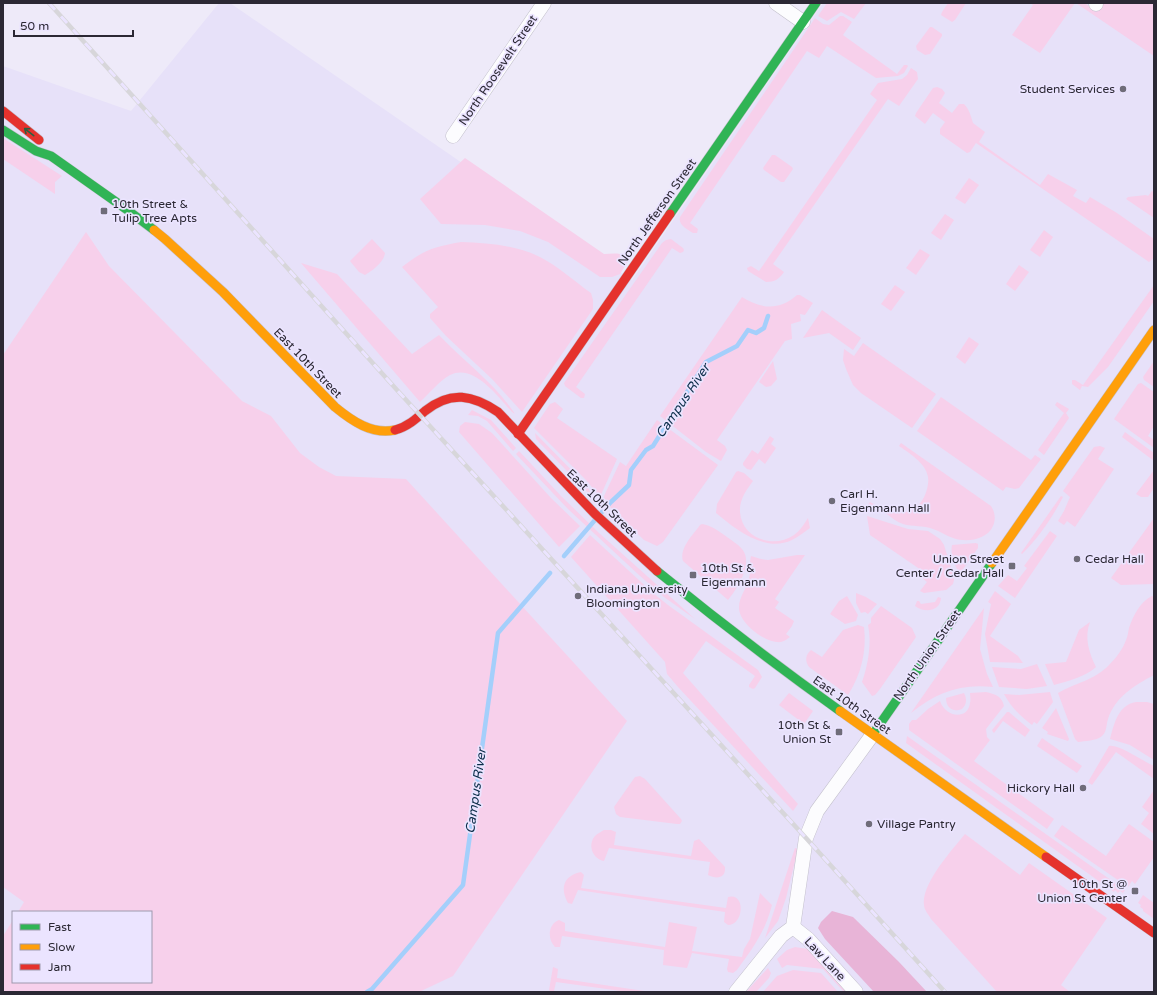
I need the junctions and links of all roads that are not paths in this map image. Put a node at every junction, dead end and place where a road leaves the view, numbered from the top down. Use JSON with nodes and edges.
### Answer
{"nodes":[{"id":1,"x":544,"y":3,"type":"edge"},
{"id":2,"x":776,"y":3,"type":"edge"},
{"id":3,"x":816,"y":3,"type":"edge"},
{"id":4,"x":803,"y":22,"type":"junction"},
{"id":5,"x":3,"y":111,"type":"edge"},
{"id":6,"x":3,"y":130,"type":"edge"},
{"id":7,"x":453,"y":136,"type":"dead end"},
{"id":8,"x":51,"y":156,"type":"junction"},
{"id":9,"x":1154,"y":330,"type":"edge"},
{"id":10,"x":518,"y":434,"type":"junction"},
{"id":11,"x":873,"y":734,"type":"junction"},
{"id":12,"x":792,"y":927,"type":"junction"},
{"id":13,"x":1154,"y":933,"type":"edge"},
{"id":14,"x":736,"y":992,"type":"edge"},
{"id":15,"x":856,"y":992,"type":"edge"}],
"edges":[{"from":1,"to":7,"type":"street","name":"North Roosevelt Street"},
{"from":2,"to":4,"type":"street"},
{"from":3,"to":4,"type":"street","name":"North Jefferson Street"},
{"from":4,"to":10,"type":"street","name":"North Jefferson Street"},
{"from":8,"to":5,"type":"street","name":"East 10th Street","one_way":true},
{"from":6,"to":8,"type":"street","name":"East 10th Street"},
{"from":8,"to":10,"type":"street","name":"East 10th Street"},
{"from":9,"to":11,"type":"street","name":"North Union Street"},
{"from":10,"to":11,"type":"street","name":"East 10th Street"},
{"from":11,"to":12,"type":"street","name":"North Union Street"},
{"from":11,"to":13,"type":"street","name":"East 10th Street"},
{"from":12,"to":14,"type":"street"},
{"from":12,"to":15,"type":"street","name":"Law Lane"}]}
